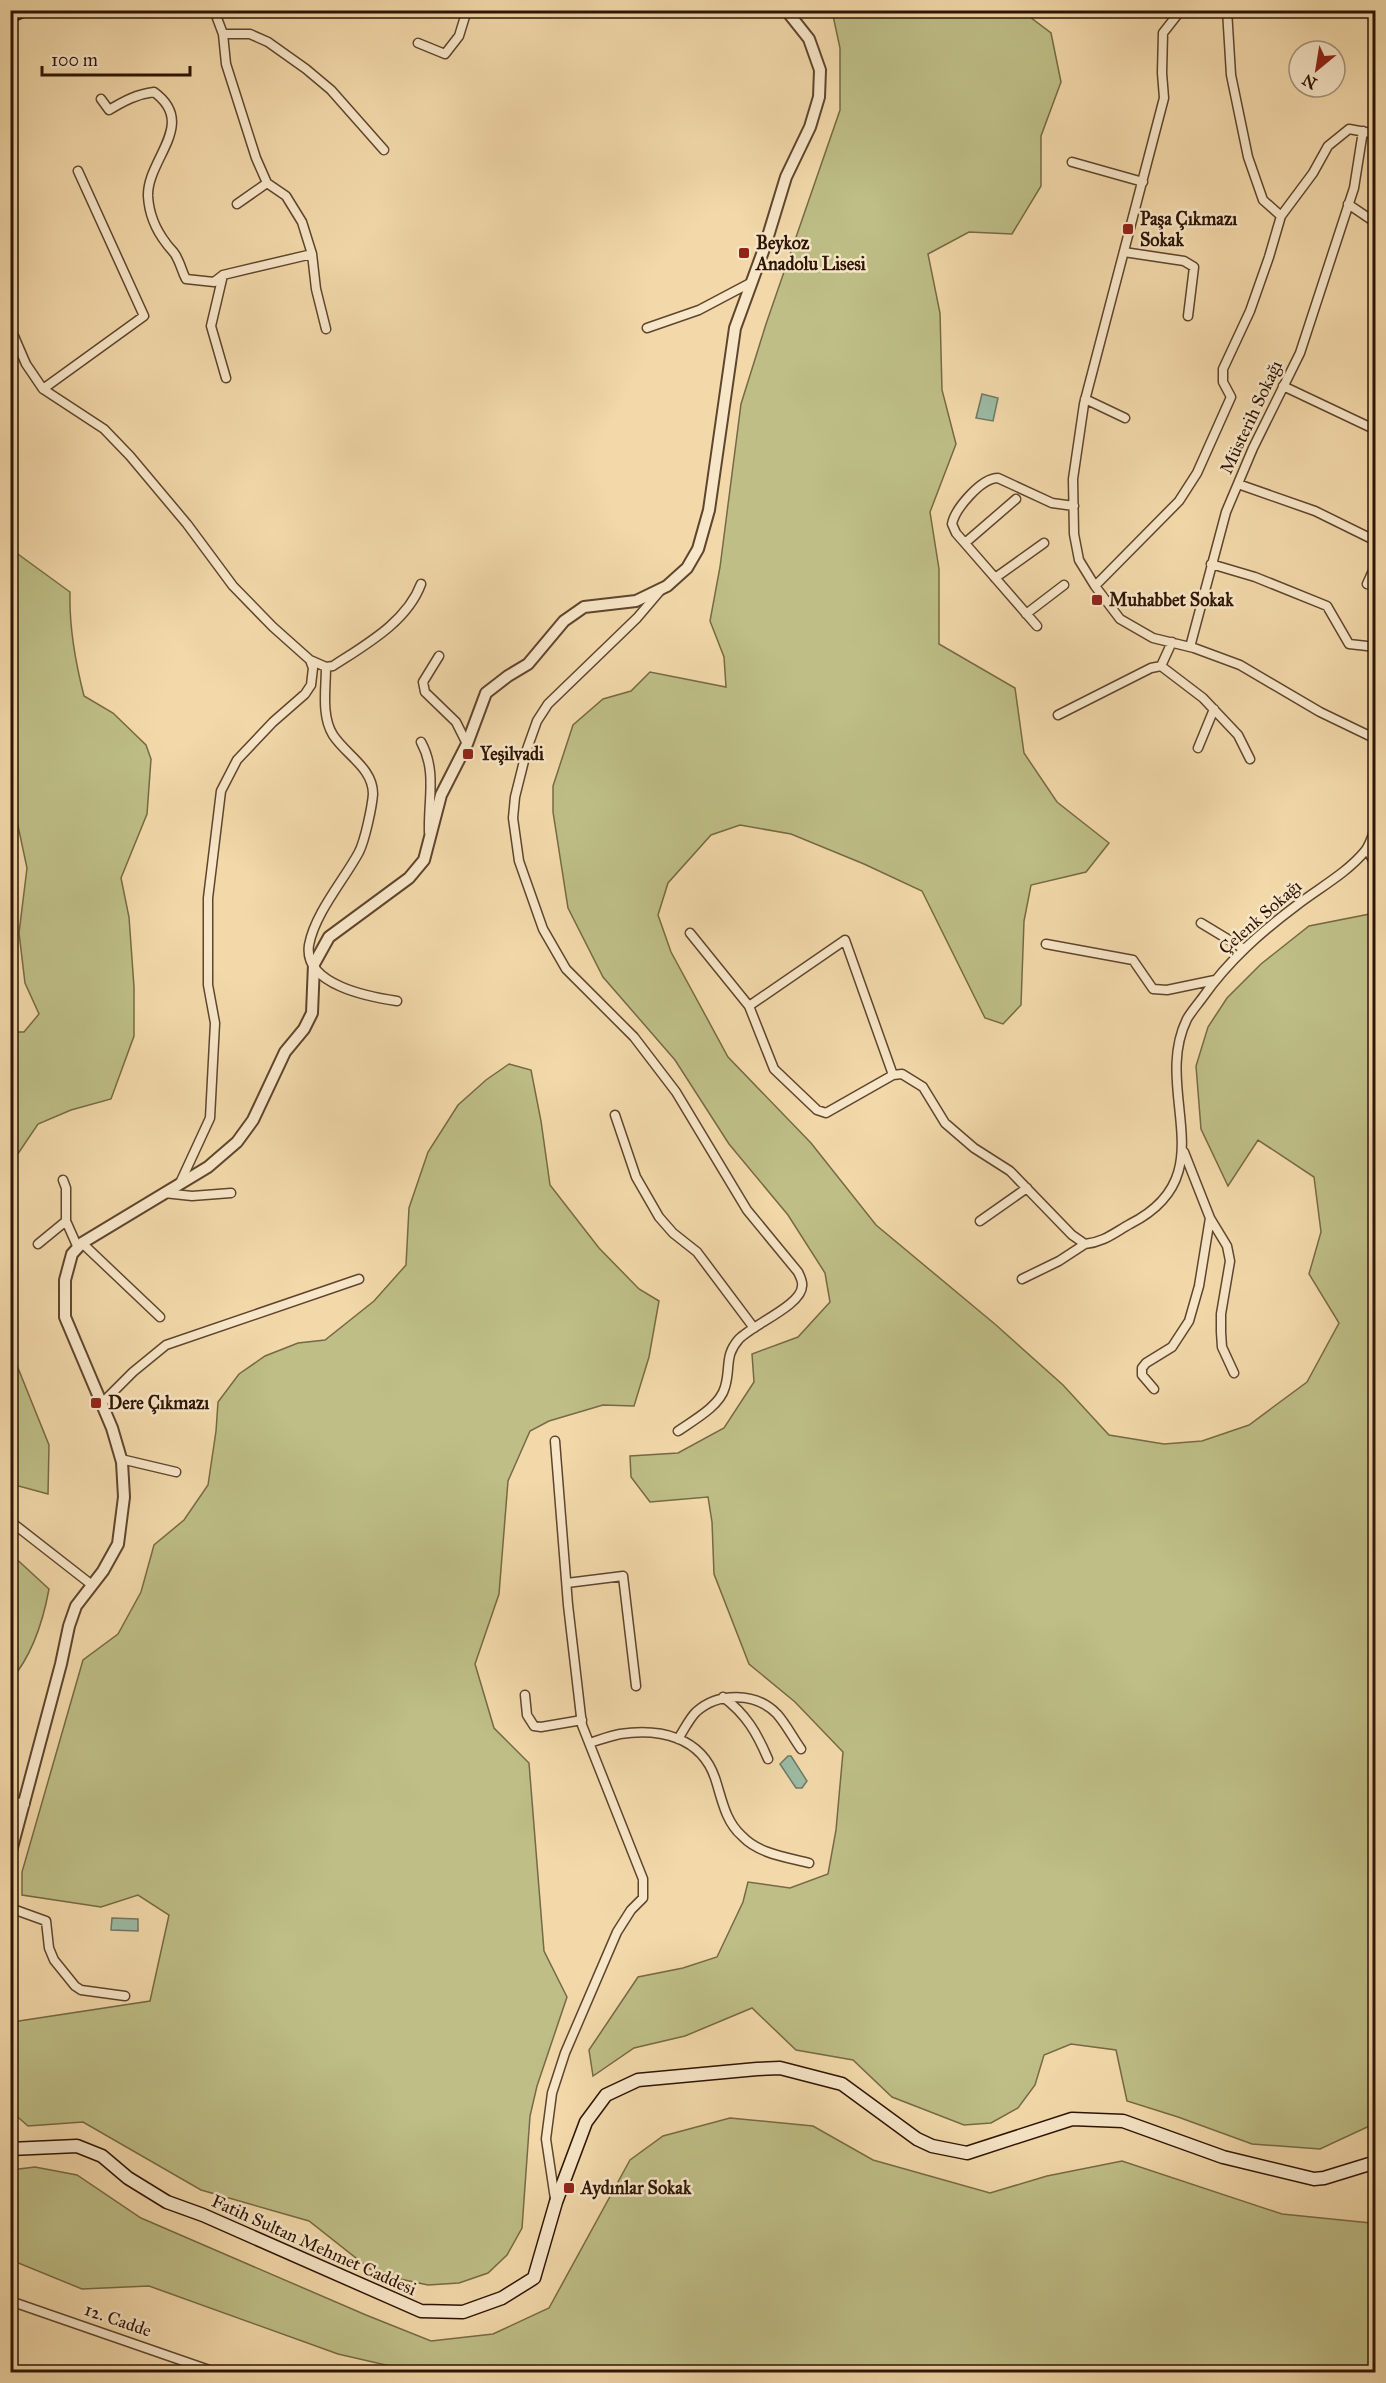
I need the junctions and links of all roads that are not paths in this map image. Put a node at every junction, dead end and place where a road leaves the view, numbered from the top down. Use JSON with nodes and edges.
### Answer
{"nodes":[{"id":1,"x":24,"y":10,"type":"edge"},
{"id":2,"x":214,"y":10,"type":"edge"},
{"id":3,"x":467,"y":10,"type":"edge"},
{"id":4,"x":786,"y":10,"type":"edge"},
{"id":5,"x":1181,"y":10,"type":"edge"},
{"id":6,"x":1227,"y":10,"type":"edge"},
{"id":7,"x":10,"y":16,"type":"edge"},
{"id":8,"x":223,"y":34,"type":"junction"},
{"id":9,"x":418,"y":43,"type":"dead end"},
{"id":10,"x":102,"y":99,"type":"dead end"},
{"id":11,"x":1363,"y":131,"type":"junction"},
{"id":12,"x":1376,"y":134,"type":"edge"},
{"id":13,"x":384,"y":150,"type":"dead end"},
{"id":14,"x":1071,"y":162,"type":"dead end"},
{"id":15,"x":78,"y":171,"type":"dead end"},
{"id":16,"x":1143,"y":182,"type":"junction"},
{"id":17,"x":267,"y":183,"type":"junction"},
{"id":18,"x":237,"y":204,"type":"dead end"},
{"id":19,"x":1348,"y":204,"type":"junction"},
{"id":20,"x":1281,"y":216,"type":"junction"},
{"id":21,"x":1376,"y":223,"type":"edge"},
{"id":22,"x":1124,"y":252,"type":"junction"},
{"id":23,"x":312,"y":254,"type":"junction"},
{"id":24,"x":223,"y":275,"type":"junction"},
{"id":25,"x":752,"y":282,"type":"junction"},
{"id":26,"x":1188,"y":316,"type":"dead end"},
{"id":27,"x":10,"y":327,"type":"edge"},
{"id":28,"x":647,"y":328,"type":"dead end"},
{"id":29,"x":326,"y":329,"type":"dead end"},
{"id":30,"x":226,"y":378,"type":"dead end"},
{"id":31,"x":1283,"y":386,"type":"junction"},
{"id":32,"x":43,"y":389,"type":"junction"},
{"id":33,"x":1085,"y":399,"type":"junction"},
{"id":34,"x":1125,"y":418,"type":"dead end"},
{"id":35,"x":1376,"y":430,"type":"edge"},
{"id":36,"x":1238,"y":484,"type":"junction"},
{"id":37,"x":1016,"y":499,"type":"dead end"},
{"id":38,"x":1074,"y":506,"type":"junction"},
{"id":39,"x":1376,"y":541,"type":"edge"},
{"id":40,"x":965,"y":543,"type":"junction"},
{"id":41,"x":1044,"y":543,"type":"dead end"},
{"id":42,"x":1211,"y":564,"type":"junction"},
{"id":43,"x":1376,"y":564,"type":"edge"},
{"id":44,"x":1373,"y":576,"type":"edge"},
{"id":45,"x":995,"y":578,"type":"junction"},
{"id":46,"x":421,"y":584,"type":"dead end"},
{"id":47,"x":1366,"y":584,"type":"dead end"},
{"id":48,"x":1065,"y":585,"type":"dead end"},
{"id":49,"x":1095,"y":586,"type":"junction"},
{"id":50,"x":662,"y":589,"type":"junction"},
{"id":51,"x":1026,"y":614,"type":"junction"},
{"id":52,"x":1037,"y":626,"type":"dead end"},
{"id":53,"x":1172,"y":642,"type":"junction"},
{"id":54,"x":1190,"y":647,"type":"junction"},
{"id":55,"x":1376,"y":647,"type":"edge"},
{"id":56,"x":439,"y":656,"type":"dead end"},
{"id":57,"x":310,"y":660,"type":"junction"},
{"id":58,"x":1161,"y":666,"type":"junction"},
{"id":59,"x":326,"y":667,"type":"junction"},
{"id":60,"x":1214,"y":709,"type":"junction"},
{"id":61,"x":1058,"y":715,"type":"dead end"},
{"id":62,"x":1376,"y":739,"type":"edge"},
{"id":63,"x":421,"y":742,"type":"dead end"},
{"id":64,"x":467,"y":744,"type":"junction"},
{"id":65,"x":1198,"y":748,"type":"dead end"},
{"id":66,"x":1250,"y":759,"type":"dead end"},
{"id":67,"x":1376,"y":826,"type":"edge"},
{"id":68,"x":429,"y":838,"type":"junction"},
{"id":69,"x":1367,"y":849,"type":"junction"},
{"id":70,"x":1376,"y":866,"type":"edge"},
{"id":71,"x":1201,"y":923,"type":"dead end"},
{"id":72,"x":690,"y":933,"type":"dead end"},
{"id":73,"x":1046,"y":944,"type":"dead end"},
{"id":74,"x":1244,"y":949,"type":"junction"},
{"id":75,"x":314,"y":964,"type":"junction"},
{"id":76,"x":1215,"y":980,"type":"junction"},
{"id":77,"x":397,"y":1001,"type":"dead end"},
{"id":78,"x":749,"y":1006,"type":"junction"},
{"id":79,"x":893,"y":1075,"type":"junction"},
{"id":80,"x":615,"y":1115,"type":"dead end"},
{"id":81,"x":1184,"y":1152,"type":"junction"},
{"id":82,"x":63,"y":1180,"type":"dead end"},
{"id":83,"x":180,"y":1183,"type":"junction"},
{"id":84,"x":1027,"y":1188,"type":"junction"},
{"id":85,"x":164,"y":1193,"type":"junction"},
{"id":86,"x":231,"y":1193,"type":"dead end"},
{"id":87,"x":1210,"y":1218,"type":"junction"},
{"id":88,"x":66,"y":1221,"type":"junction"},
{"id":89,"x":980,"y":1221,"type":"dead end"},
{"id":90,"x":38,"y":1244,"type":"dead end"},
{"id":91,"x":1085,"y":1244,"type":"junction"},
{"id":92,"x":80,"y":1245,"type":"junction"},
{"id":93,"x":359,"y":1279,"type":"dead end"},
{"id":94,"x":1022,"y":1279,"type":"dead end"},
{"id":95,"x":160,"y":1317,"type":"dead end"},
{"id":96,"x":754,"y":1328,"type":"junction"},
{"id":97,"x":1234,"y":1373,"type":"dead end"},
{"id":98,"x":1154,"y":1389,"type":"dead end"},
{"id":99,"x":101,"y":1404,"type":"junction"},
{"id":100,"x":678,"y":1431,"type":"dead end"},
{"id":101,"x":555,"y":1441,"type":"dead end"},
{"id":102,"x":122,"y":1459,"type":"junction"},
{"id":103,"x":176,"y":1472,"type":"dead end"},
{"id":104,"x":10,"y":1521,"type":"edge"},
{"id":105,"x":567,"y":1583,"type":"junction"},
{"id":106,"x":92,"y":1585,"type":"junction"},
{"id":107,"x":636,"y":1686,"type":"dead end"},
{"id":108,"x":525,"y":1695,"type":"dead end"},
{"id":109,"x":723,"y":1697,"type":"junction"},
{"id":110,"x":582,"y":1720,"type":"junction"},
{"id":111,"x":678,"y":1739,"type":"junction"},
{"id":112,"x":589,"y":1743,"type":"junction"},
{"id":113,"x":801,"y":1749,"type":"dead end"},
{"id":114,"x":768,"y":1759,"type":"dead end"},
{"id":115,"x":10,"y":1801,"type":"edge"},
{"id":116,"x":26,"y":1804,"type":"junction"},
{"id":117,"x":10,"y":1855,"type":"edge"},
{"id":118,"x":809,"y":1863,"type":"dead end"},
{"id":119,"x":10,"y":1908,"type":"edge"},
{"id":120,"x":125,"y":1996,"type":"dead end"},
{"id":121,"x":10,"y":2149,"type":"edge"},
{"id":122,"x":1376,"y":2162,"type":"edge"},
{"id":123,"x":556,"y":2202,"type":"junction"},
{"id":124,"x":10,"y":2301,"type":"edge"},
{"id":125,"x":215,"y":2373,"type":"edge"}],
"edges":[{"from":1,"to":7,"type":"main road"},
{"from":2,"to":8,"type":"street"},
{"from":3,"to":9,"type":"street"},
{"from":4,"to":25,"type":"street"},
{"from":5,"to":16,"type":"street"},
{"from":6,"to":20,"type":"street"},
{"from":8,"to":13,"type":"street"},
{"from":8,"to":17,"type":"street"},
{"from":10,"to":24,"type":"street"},
{"from":11,"to":12,"type":"street"},
{"from":11,"to":19,"type":"street","name":"Müsterih Sokağı"},
{"from":11,"to":20,"type":"street"},
{"from":14,"to":16,"type":"street"},
{"from":15,"to":32,"type":"street"},
{"from":16,"to":22,"type":"street"},
{"from":17,"to":18,"type":"street"},
{"from":17,"to":23,"type":"street"},
{"from":19,"to":21,"type":"street"},
{"from":19,"to":31,"type":"street","name":"Müsterih Sokağı"},
{"from":20,"to":49,"type":"street"},
{"from":22,"to":26,"type":"street"},
{"from":22,"to":33,"type":"street"},
{"from":23,"to":24,"type":"street"},
{"from":23,"to":29,"type":"street"},
{"from":24,"to":30,"type":"street"},
{"from":25,"to":28,"type":"street"},
{"from":25,"to":50,"type":"street"},
{"from":27,"to":32,"type":"street"},
{"from":31,"to":35,"type":"street"},
{"from":31,"to":36,"type":"street","name":"Müsterih Sokağı"},
{"from":32,"to":57,"type":"street"},
{"from":33,"to":34,"type":"street"},
{"from":33,"to":38,"type":"street"},
{"from":36,"to":39,"type":"street"},
{"from":36,"to":42,"type":"street","name":"Müsterih Sokağı"},
{"from":37,"to":40,"type":"street"},
{"from":38,"to":40,"type":"street"},
{"from":38,"to":49,"type":"street"},
{"from":40,"to":45,"type":"street"},
{"from":41,"to":45,"type":"street"},
{"from":42,"to":54,"type":"street","name":"Müsterih Sokağı"},
{"from":42,"to":55,"type":"street"},
{"from":43,"to":44,"type":"street"},
{"from":44,"to":47,"type":"street"},
{"from":45,"to":51,"type":"street"},
{"from":46,"to":59,"type":"street"},
{"from":48,"to":51,"type":"street"},
{"from":49,"to":53,"type":"street"},
{"from":50,"to":64,"type":"street"},
{"from":50,"to":96,"type":"street"},
{"from":51,"to":52,"type":"street"},
{"from":53,"to":54,"type":"street"},
{"from":53,"to":58,"type":"street"},
{"from":54,"to":62,"type":"street"},
{"from":56,"to":64,"type":"street"},
{"from":57,"to":59,"type":"street"},
{"from":57,"to":83,"type":"street"},
{"from":58,"to":60,"type":"street"},
{"from":58,"to":61,"type":"street"},
{"from":59,"to":75,"type":"street"},
{"from":60,"to":65,"type":"street"},
{"from":60,"to":66,"type":"street"},
{"from":63,"to":68,"type":"street"},
{"from":64,"to":68,"type":"street"},
{"from":67,"to":69,"type":"street","name":"Çelenk Sokağı"},
{"from":68,"to":75,"type":"street"},
{"from":69,"to":70,"type":"street"},
{"from":69,"to":74,"type":"street","name":"Çelenk Sokağı"},
{"from":71,"to":74,"type":"street"},
{"from":72,"to":78,"type":"street"},
{"from":73,"to":76,"type":"street"},
{"from":74,"to":76,"type":"street","name":"Çelenk Sokağı"},
{"from":75,"to":77,"type":"street"},
{"from":75,"to":83,"type":"street"},
{"from":76,"to":81,"type":"street","name":"Çelenk Sokağı"},
{"from":78,"to":79,"type":"street"},
{"from":78,"to":79,"type":"street"},
{"from":79,"to":84,"type":"street"},
{"from":80,"to":96,"type":"street"},
{"from":81,"to":87,"type":"street","name":"Çelenk Sokağı"},
{"from":81,"to":91,"type":"street","name":"Çelenk Sokağı"},
{"from":82,"to":88,"type":"street"},
{"from":83,"to":85,"type":"street"},
{"from":84,"to":89,"type":"street"},
{"from":84,"to":91,"type":"street"},
{"from":85,"to":86,"type":"street"},
{"from":85,"to":92,"type":"street"},
{"from":87,"to":97,"type":"street","name":"Çelenk Sokağı"},
{"from":87,"to":98,"type":"street"},
{"from":88,"to":90,"type":"street"},
{"from":88,"to":92,"type":"street"},
{"from":91,"to":94,"type":"street","name":"Çelenk Sokağı"},
{"from":92,"to":95,"type":"street"},
{"from":92,"to":99,"type":"street"},
{"from":93,"to":99,"type":"street"},
{"from":96,"to":100,"type":"street"},
{"from":99,"to":102,"type":"street"},
{"from":101,"to":105,"type":"street"},
{"from":102,"to":103,"type":"street"},
{"from":102,"to":106,"type":"street"},
{"from":104,"to":106,"type":"street"},
{"from":105,"to":107,"type":"street"},
{"from":105,"to":110,"type":"street"},
{"from":106,"to":116,"type":"street"},
{"from":108,"to":110,"type":"street"},
{"from":109,"to":111,"type":"street"},
{"from":109,"to":113,"type":"street"},
{"from":109,"to":114,"type":"street"},
{"from":110,"to":112,"type":"street"},
{"from":111,"to":112,"type":"street"},
{"from":111,"to":118,"type":"street"},
{"from":112,"to":123,"type":"street"},
{"from":115,"to":116,"type":"street"},
{"from":116,"to":117,"type":"street"},
{"from":119,"to":120,"type":"street"},
{"from":121,"to":123,"type":"main road","name":"Fatih Sultan Mehmet Caddesi"},
{"from":122,"to":123,"type":"main road","name":"Fatih Sultan Mehmet Caddesi"},
{"from":124,"to":125,"type":"street","name":"12. Cadde"}]}
